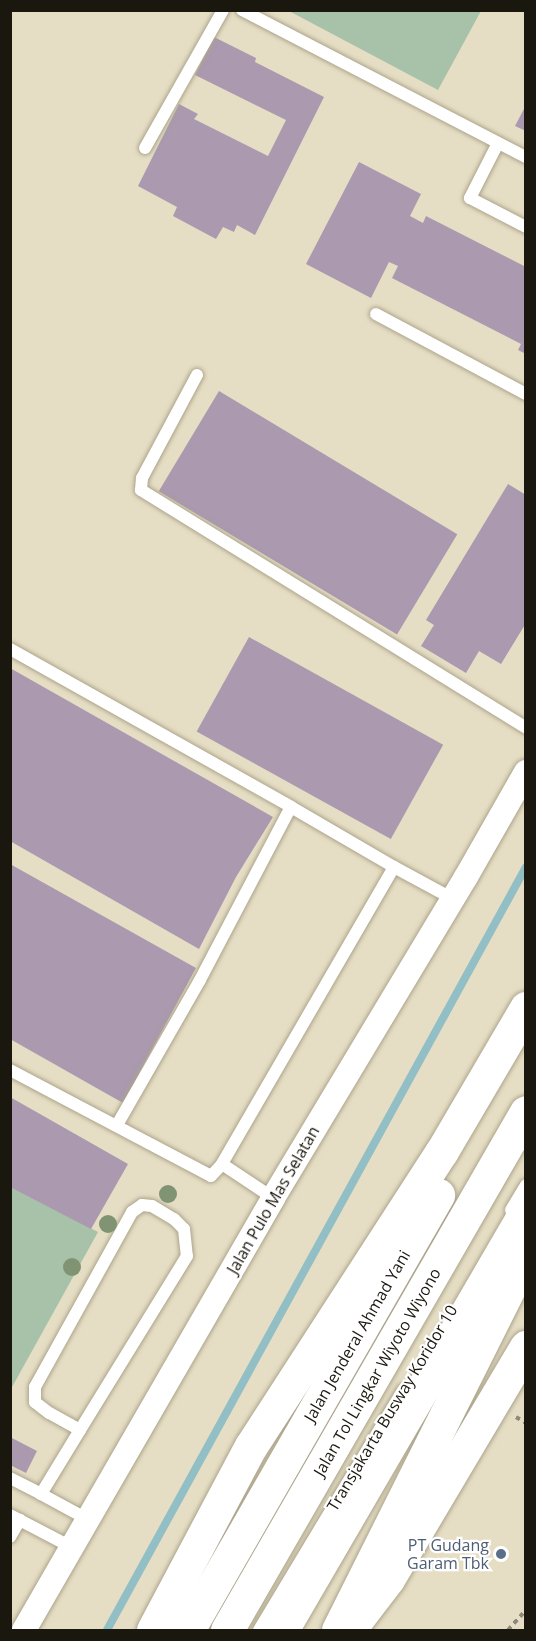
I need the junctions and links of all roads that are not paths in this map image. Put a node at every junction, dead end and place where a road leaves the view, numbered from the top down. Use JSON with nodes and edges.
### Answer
{"nodes":[{"id":1,"x":224,"y":10,"type":"edge"},
{"id":2,"x":242,"y":10,"type":"edge"},
{"id":3,"x":498,"y":143,"type":"junction"},
{"id":4,"x":145,"y":148,"type":"dead end"},
{"id":5,"x":525,"y":157,"type":"edge"},
{"id":6,"x":525,"y":227,"type":"edge"},
{"id":7,"x":376,"y":314,"type":"dead end"},
{"id":8,"x":197,"y":375,"type":"dead end"},
{"id":9,"x":525,"y":394,"type":"edge"},
{"id":10,"x":10,"y":649,"type":"edge"},
{"id":11,"x":525,"y":728,"type":"edge"},
{"id":12,"x":525,"y":772,"type":"edge"},
{"id":13,"x":291,"y":807,"type":"junction"},
{"id":14,"x":393,"y":867,"type":"junction"},
{"id":15,"x":453,"y":899,"type":"junction"},
{"id":16,"x":525,"y":1008,"type":"edge"},
{"id":17,"x":525,"y":1042,"type":"edge"},
{"id":18,"x":10,"y":1070,"type":"edge"},
{"id":19,"x":525,"y":1098,"type":"edge"},
{"id":20,"x":525,"y":1112,"type":"edge"},
{"id":21,"x":117,"y":1125,"type":"junction"},
{"id":22,"x":222,"y":1164,"type":"junction"},
{"id":23,"x":525,"y":1185,"type":"edge"},
{"id":24,"x":273,"y":1198,"type":"junction"},
{"id":25,"x":513,"y":1218,"type":"edge"},
{"id":26,"x":525,"y":1254,"type":"edge"},
{"id":27,"x":525,"y":1278,"type":"edge"},
{"id":28,"x":525,"y":1347,"type":"edge"},
{"id":29,"x":410,"y":1378,"type":"dead end"},
{"id":30,"x":80,"y":1430,"type":"junction"},
{"id":31,"x":10,"y":1478,"type":"edge"},
{"id":32,"x":41,"y":1494,"type":"junction"},
{"id":33,"x":15,"y":1518,"type":"edge"},
{"id":34,"x":89,"y":1520,"type":"junction"},
{"id":35,"x":10,"y":1537,"type":"edge"},
{"id":36,"x":73,"y":1548,"type":"junction"},
{"id":37,"x":346,"y":1629,"type":"edge"},
{"id":38,"x":24,"y":1630,"type":"edge"},
{"id":39,"x":153,"y":1630,"type":"edge"},
{"id":40,"x":188,"y":1630,"type":"edge"},
{"id":41,"x":226,"y":1630,"type":"edge"},
{"id":42,"x":259,"y":1630,"type":"edge"},
{"id":43,"x":282,"y":1630,"type":"edge"}],
"edges":[{"from":1,"to":4,"type":"lane"},
{"from":2,"to":3,"type":"lane"},
{"from":3,"to":5,"type":"lane"},
{"from":3,"to":6,"type":"lane"},
{"from":7,"to":9,"type":"lane"},
{"from":8,"to":11,"type":"lane"},
{"from":10,"to":13,"type":"lane"},
{"from":12,"to":15,"type":"street","name":"Jalan Pulo Mas Selatan"},
{"from":13,"to":14,"type":"lane"},
{"from":13,"to":21,"type":"lane"},
{"from":14,"to":15,"type":"lane"},
{"from":14,"to":22,"type":"lane"},
{"from":15,"to":24,"type":"street","name":"Jalan Pulo Mas Selatan"},
{"from":16,"to":39,"type":"main road"},
{"from":17,"to":40,"type":"main road","name":"Jalan Jenderal Ahmad Yani"},
{"from":18,"to":21,"type":"lane"},
{"from":19,"to":41,"type":"lane","name":"Transjakarta Busway Koridor 10"},
{"from":20,"to":41,"type":"main road","name":"Jalan Tol Lingkar Wiyoto Wiyono"},
{"from":21,"to":22,"type":"lane"},
{"from":22,"to":24,"type":"lane"},
{"from":23,"to":25,"type":"lane"},
{"from":24,"to":34,"type":"street","name":"Jalan Pulo Mas Selatan"},
{"from":25,"to":43,"type":"main road"},
{"from":26,"to":37,"type":"main road"},
{"from":27,"to":37,"type":"main road"},
{"from":28,"to":37,"type":"main road"},
{"from":29,"to":42,"type":"lane","name":"Transjakarta Busway Koridor 10"},
{"from":30,"to":30,"type":"lane"},
{"from":30,"to":32,"type":"lane"},
{"from":31,"to":32,"type":"lane"},
{"from":32,"to":34,"type":"lane"},
{"from":33,"to":35,"type":"lane"},
{"from":33,"to":36,"type":"lane"},
{"from":34,"to":36,"type":"street","name":"Jalan Pulo Mas Selatan"},
{"from":36,"to":38,"type":"street","name":"Jalan Pulo Mas Selatan"}]}
